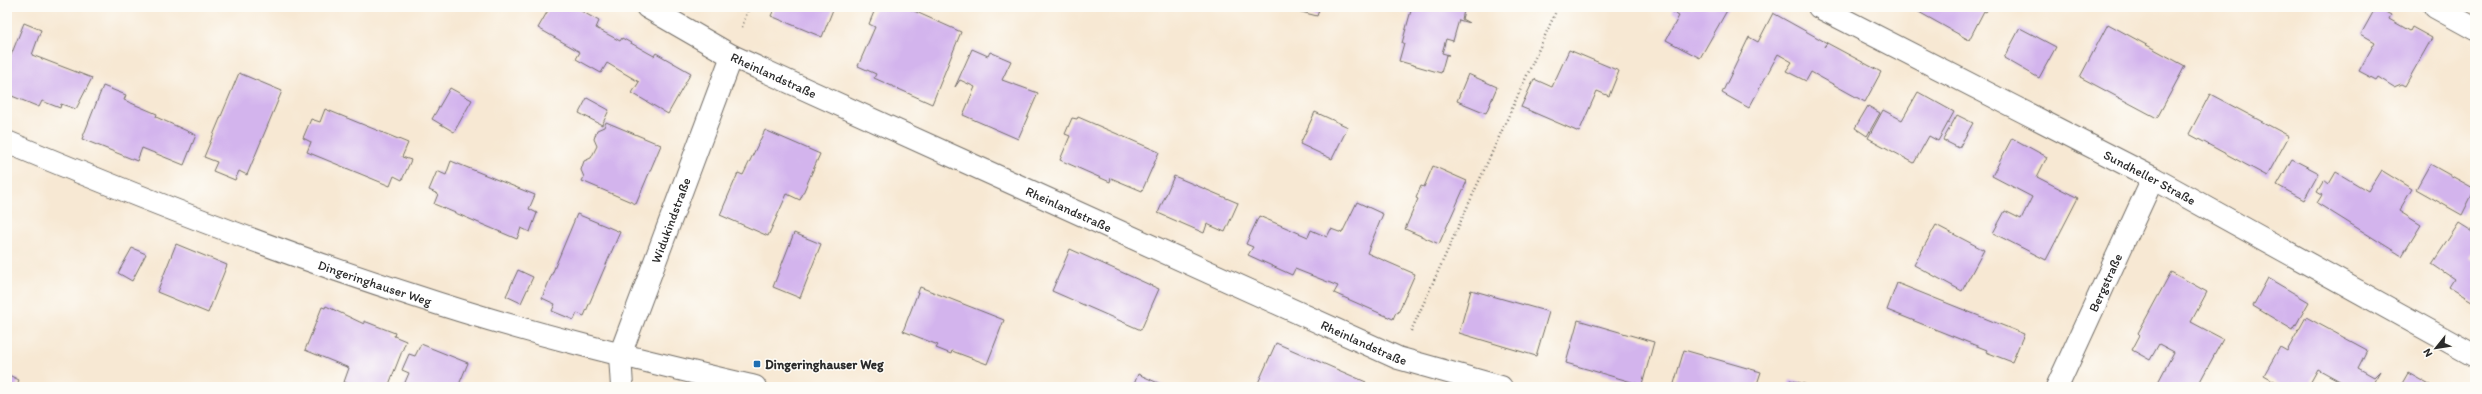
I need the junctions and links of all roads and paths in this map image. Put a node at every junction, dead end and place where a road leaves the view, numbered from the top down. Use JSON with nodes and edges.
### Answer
{"nodes":[{"id":1,"x":647,"y":7,"type":"edge"},
{"id":2,"x":1558,"y":7,"type":"edge"},
{"id":3,"x":1819,"y":7,"type":"edge"},
{"id":4,"x":2435,"y":7,"type":"edge"},
{"id":5,"x":2475,"y":29,"type":"edge"},
{"id":6,"x":732,"y":56,"type":"junction"},
{"id":7,"x":7,"y":142,"type":"edge"},
{"id":8,"x":2153,"y":178,"type":"junction"},
{"id":9,"x":620,"y":355,"type":"junction"},
{"id":10,"x":2475,"y":356,"type":"edge"},
{"id":11,"x":1398,"y":358,"type":"junction"},
{"id":12,"x":622,"y":387,"type":"edge"},
{"id":13,"x":755,"y":387,"type":"edge"},
{"id":14,"x":1501,"y":387,"type":"edge"},
{"id":15,"x":2057,"y":387,"type":"edge"}],
"edges":[{"from":1,"to":6,"type":"street","name":"Rheinlandstraße"},
{"from":2,"to":11,"type":"path"},
{"from":3,"to":8,"type":"street","name":"Sundheller Straße"},
{"from":4,"to":5,"type":"street"},
{"from":6,"to":9,"type":"street","name":"Widukindstraße"},
{"from":6,"to":11,"type":"street","name":"Rheinlandstraße"},
{"from":7,"to":9,"type":"street","name":"Dingeringhauser Weg"},
{"from":8,"to":10,"type":"street","name":"Sundheller Straße"},
{"from":8,"to":15,"type":"street","name":"Bergstraße"},
{"from":9,"to":12,"type":"street","name":"Widukindstraße"},
{"from":9,"to":13,"type":"street","name":"Dingeringhauser Weg"},
{"from":11,"to":14,"type":"street","name":"Rheinlandstraße"}]}
